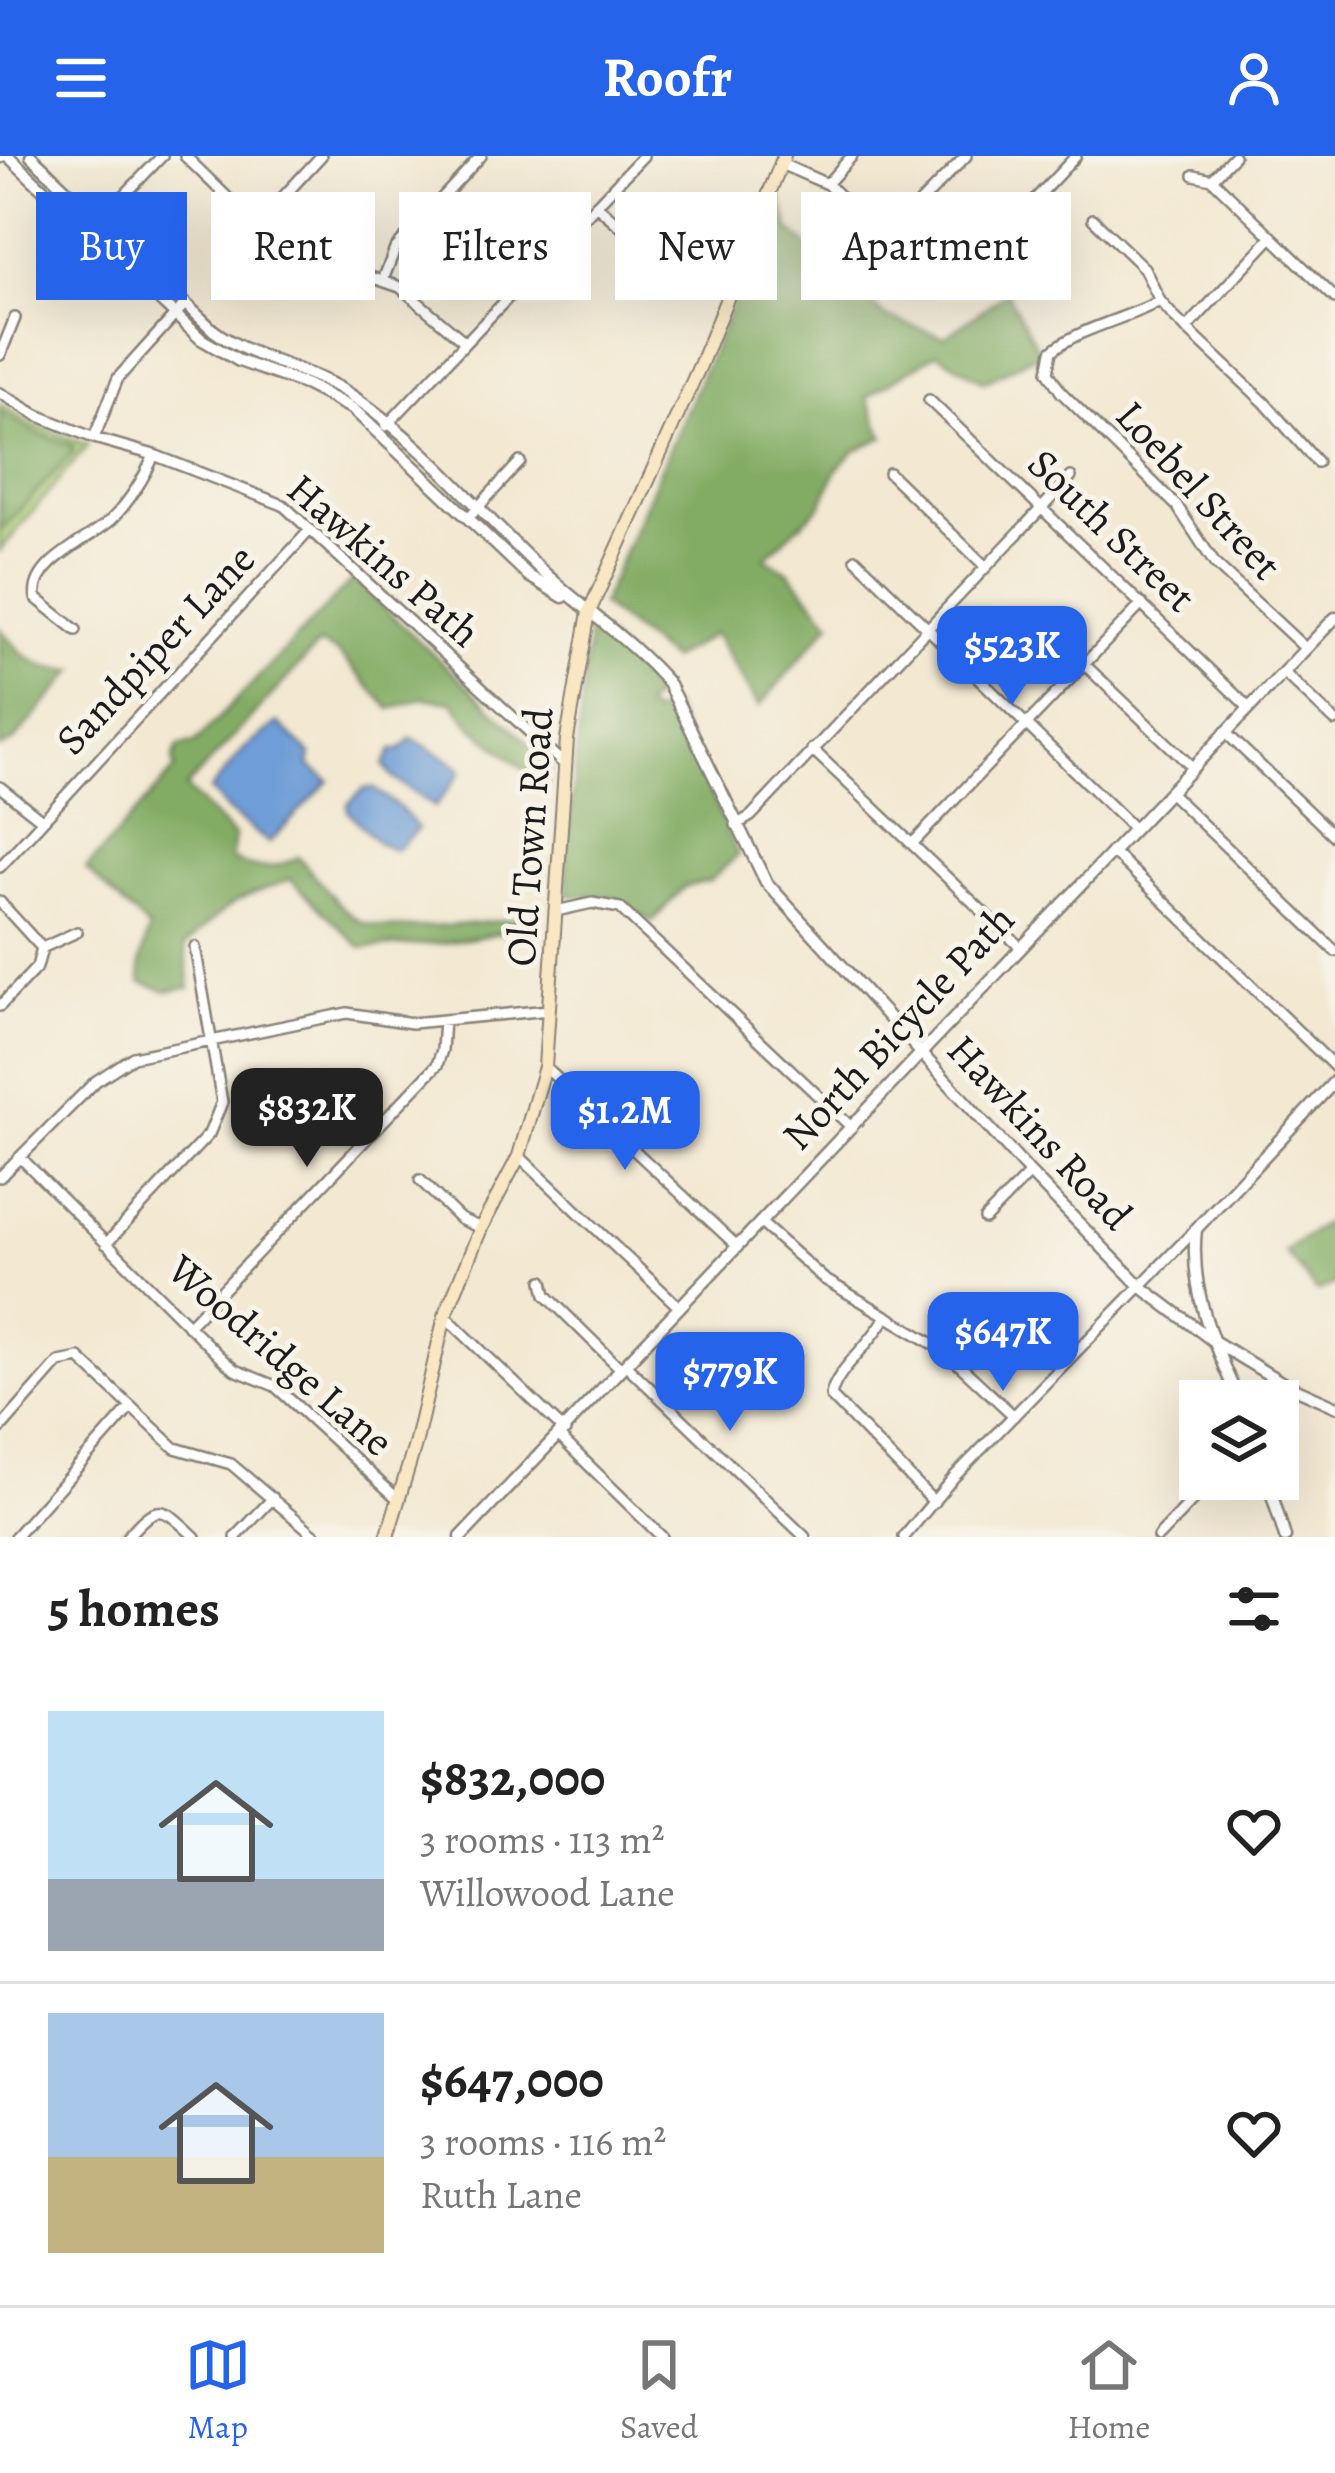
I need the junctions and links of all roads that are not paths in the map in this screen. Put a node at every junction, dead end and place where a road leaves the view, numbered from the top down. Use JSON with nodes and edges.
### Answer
{"nodes":[{"id":1,"x":31,"y":156,"type":"edge"},
{"id":2,"x":161,"y":156,"type":"edge"},
{"id":3,"x":185,"y":156,"type":"edge"},
{"id":4,"x":321,"y":156,"type":"edge"},
{"id":5,"x":481,"y":156,"type":"edge"},
{"id":6,"x":643,"y":156,"type":"edge"},
{"id":7,"x":852,"y":156,"type":"edge"},
{"id":8,"x":966,"y":156,"type":"edge"},
{"id":9,"x":1234,"y":156,"type":"edge"},
{"id":10,"x":3,"y":157,"type":"edge"},
{"id":11,"x":1073,"y":157,"type":"edge"},
{"id":12,"x":782,"y":160,"type":"edge"},
{"id":13,"x":1194,"y":175,"type":"dead end"},
{"id":14,"x":1211,"y":178,"type":"junction"},
{"id":15,"x":826,"y":184,"type":"junction"},
{"id":16,"x":48,"y":192,"type":"edge"},
{"id":17,"x":62,"y":192,"type":"edge"},
{"id":18,"x":127,"y":192,"type":"edge"},
{"id":19,"x":222,"y":192,"type":"edge"},
{"id":20,"x":288,"y":192,"type":"edge"},
{"id":21,"x":769,"y":192,"type":"edge"},
{"id":22,"x":835,"y":192,"type":"edge"},
{"id":23,"x":930,"y":192,"type":"edge"},
{"id":24,"x":1040,"y":192,"type":"edge"},
{"id":25,"x":596,"y":205,"type":"junction"},
{"id":26,"x":1093,"y":220,"type":"dead end"},
{"id":27,"x":615,"y":222,"type":"edge"},
{"id":28,"x":1271,"y":238,"type":"junction"},
{"id":29,"x":375,"y":277,"type":"edge"},
{"id":30,"x":383,"y":280,"type":"junction"},
{"id":31,"x":1335,"y":298,"type":"edge"},
{"id":32,"x":161,"y":300,"type":"edge"},
{"id":33,"x":179,"y":300,"type":"edge"},
{"id":34,"x":724,"y":300,"type":"edge"},
{"id":35,"x":1160,"y":301,"type":"junction"},
{"id":36,"x":184,"y":304,"type":"junction"},
{"id":37,"x":175,"y":315,"type":"junction"},
{"id":38,"x":15,"y":318,"type":"dead end"},
{"id":39,"x":1186,"y":329,"type":"junction"},
{"id":40,"x":465,"y":342,"type":"junction"},
{"id":41,"x":0,"y":355,"type":"edge"},
{"id":42,"x":0,"y":393,"type":"edge"},
{"id":43,"x":929,"y":400,"type":"dead end"},
{"id":44,"x":384,"y":428,"type":"junction"},
{"id":45,"x":94,"y":438,"type":"junction"},
{"id":46,"x":148,"y":453,"type":"junction"},
{"id":47,"x":520,"y":462,"type":"dead end"},
{"id":48,"x":1317,"y":462,"type":"dead end"},
{"id":49,"x":889,"y":473,"type":"dead end"},
{"id":50,"x":1071,"y":477,"type":"dead end"},
{"id":51,"x":478,"y":507,"type":"junction"},
{"id":52,"x":1041,"y":507,"type":"junction"},
{"id":53,"x":469,"y":518,"type":"junction"},
{"id":54,"x":310,"y":530,"type":"junction"},
{"id":55,"x":856,"y":559,"type":"dead end"},
{"id":56,"x":985,"y":566,"type":"junction"},
{"id":57,"x":1142,"y":604,"type":"junction"},
{"id":58,"x":589,"y":612,"type":"junction"},
{"id":59,"x":1335,"y":617,"type":"edge"},
{"id":60,"x":926,"y":629,"type":"junction"},
{"id":61,"x":76,"y":630,"type":"dead end"},
{"id":62,"x":1305,"y":648,"type":"junction"},
{"id":63,"x":1084,"y":664,"type":"junction"},
{"id":64,"x":1283,"y":672,"type":"junction"},
{"id":65,"x":1249,"y":708,"type":"junction"},
{"id":66,"x":1335,"y":721,"type":"edge"},
{"id":67,"x":1028,"y":724,"type":"junction"},
{"id":68,"x":1226,"y":732,"type":"junction"},
{"id":69,"x":812,"y":749,"type":"junction"},
{"id":70,"x":565,"y":765,"type":"junction"},
{"id":71,"x":1192,"y":767,"type":"junction"},
{"id":72,"x":0,"y":787,"type":"edge"},
{"id":73,"x":1169,"y":792,"type":"junction"},
{"id":74,"x":42,"y":820,"type":"junction"},
{"id":75,"x":736,"y":825,"type":"junction"},
{"id":76,"x":1133,"y":828,"type":"junction"},
{"id":77,"x":1335,"y":837,"type":"edge"},
{"id":78,"x":913,"y":842,"type":"junction"},
{"id":79,"x":1112,"y":851,"type":"junction"},
{"id":80,"x":0,"y":868,"type":"edge"},
{"id":81,"x":0,"y":902,"type":"edge"},
{"id":82,"x":556,"y":910,"type":"junction"},
{"id":83,"x":76,"y":932,"type":"dead end"},
{"id":84,"x":1019,"y":946,"type":"junction"},
{"id":85,"x":41,"y":947,"type":"junction"},
{"id":86,"x":196,"y":947,"type":"dead end"},
{"id":87,"x":1335,"y":951,"type":"edge"},
{"id":88,"x":0,"y":1006,"type":"edge"},
{"id":89,"x":549,"y":1010,"type":"junction"},
{"id":90,"x":444,"y":1020,"type":"junction"},
{"id":91,"x":214,"y":1040,"type":"junction"},
{"id":92,"x":920,"y":1052,"type":"junction"},
{"id":93,"x":545,"y":1067,"type":"junction"},
{"id":94,"x":1335,"y":1067,"type":"edge"},
{"id":95,"x":1335,"y":1081,"type":"edge"},
{"id":96,"x":849,"y":1125,"type":"junction"},
{"id":97,"x":20,"y":1156,"type":"junction"},
{"id":98,"x":518,"y":1156,"type":"junction"},
{"id":99,"x":1030,"y":1173,"type":"junction"},
{"id":100,"x":0,"y":1177,"type":"edge"},
{"id":101,"x":420,"y":1180,"type":"dead end"},
{"id":102,"x":985,"y":1220,"type":"dead end"},
{"id":103,"x":760,"y":1222,"type":"junction"},
{"id":104,"x":481,"y":1228,"type":"junction"},
{"id":105,"x":1196,"y":1229,"type":"junction"},
{"id":106,"x":106,"y":1244,"type":"junction"},
{"id":107,"x":737,"y":1246,"type":"junction"},
{"id":108,"x":543,"y":1281,"type":"dead end"},
{"id":109,"x":1140,"y":1286,"type":"junction"},
{"id":110,"x":679,"y":1307,"type":"junction"},
{"id":111,"x":445,"y":1316,"type":"junction"},
{"id":112,"x":886,"y":1316,"type":"junction"},
{"id":113,"x":188,"y":1326,"type":"junction"},
{"id":114,"x":1212,"y":1340,"type":"junction"},
{"id":115,"x":623,"y":1366,"type":"junction"},
{"id":116,"x":1230,"y":1380,"type":"edge"},
{"id":117,"x":1335,"y":1406,"type":"edge"},
{"id":118,"x":131,"y":1407,"type":"junction"},
{"id":119,"x":1014,"y":1416,"type":"junction"},
{"id":120,"x":0,"y":1429,"type":"edge"},
{"id":121,"x":562,"y":1434,"type":"junction"},
{"id":122,"x":273,"y":1498,"type":"junction"},
{"id":123,"x":399,"y":1500,"type":"junction"},
{"id":124,"x":1194,"y":1500,"type":"edge"},
{"id":125,"x":1274,"y":1500,"type":"edge"},
{"id":126,"x":934,"y":1502,"type":"junction"},
{"id":127,"x":15,"y":1537,"type":"edge"},
{"id":128,"x":127,"y":1537,"type":"edge"},
{"id":129,"x":195,"y":1537,"type":"edge"},
{"id":130,"x":236,"y":1537,"type":"edge"},
{"id":131,"x":317,"y":1537,"type":"edge"},
{"id":132,"x":387,"y":1537,"type":"edge"},
{"id":133,"x":461,"y":1537,"type":"edge"},
{"id":134,"x":662,"y":1537,"type":"edge"},
{"id":135,"x":805,"y":1537,"type":"edge"},
{"id":136,"x":904,"y":1537,"type":"edge"},
{"id":137,"x":1158,"y":1537,"type":"edge"},
{"id":138,"x":1285,"y":1537,"type":"edge"}],
"edges":[{"from":1,"to":17,"type":"street"},
{"from":2,"to":18,"type":"street"},
{"from":3,"to":19,"type":"street"},
{"from":4,"to":20,"type":"street"},
{"from":5,"to":30,"type":"street"},
{"from":6,"to":25,"type":"street"},
{"from":7,"to":15,"type":"street"},
{"from":8,"to":23,"type":"street"},
{"from":9,"to":14,"type":"street"},
{"from":10,"to":16,"type":"street"},
{"from":11,"to":24,"type":"street"},
{"from":12,"to":15,"type":"street"},
{"from":12,"to":21,"type":"main road","name":"Old Town Road"},
{"from":13,"to":14,"type":"street"},
{"from":14,"to":28,"type":"street"},
{"from":15,"to":22,"type":"street"},
{"from":25,"to":27,"type":"street"},
{"from":25,"to":40,"type":"street"},
{"from":26,"to":35,"type":"street"},
{"from":28,"to":31,"type":"street"},
{"from":28,"to":39,"type":"street"},
{"from":29,"to":30,"type":"street"},
{"from":30,"to":40,"type":"street"},
{"from":32,"to":37,"type":"street"},
{"from":33,"to":36,"type":"street"},
{"from":34,"to":58,"type":"main road","name":"Old Town Road"},
{"from":35,"to":39,"type":"street"},
{"from":35,"to":62,"type":"street","name":"Loebel Street"},
{"from":36,"to":37,"type":"street"},
{"from":36,"to":44,"type":"street"},
{"from":37,"to":44,"type":"street"},
{"from":37,"to":45,"type":"street"},
{"from":38,"to":41,"type":"street"},
{"from":39,"to":48,"type":"street"},
{"from":40,"to":44,"type":"street"},
{"from":42,"to":45,"type":"street","name":"Hawkins Path"},
{"from":43,"to":52,"type":"street","name":"South Street"},
{"from":44,"to":51,"type":"street"},
{"from":44,"to":53,"type":"street"},
{"from":45,"to":46,"type":"street","name":"Hawkins Path"},
{"from":46,"to":54,"type":"street","name":"Hawkins Path"},
{"from":46,"to":61,"type":"street"},
{"from":47,"to":51,"type":"street"},
{"from":49,"to":56,"type":"street"},
{"from":50,"to":52,"type":"street"},
{"from":51,"to":53,"type":"street"},
{"from":51,"to":58,"type":"street"},
{"from":52,"to":56,"type":"street"},
{"from":52,"to":57,"type":"street","name":"South Street"},
{"from":53,"to":58,"type":"street"},
{"from":54,"to":70,"type":"street","name":"Hawkins Path"},
{"from":54,"to":74,"type":"street","name":"Sandpiper Lane"},
{"from":55,"to":60,"type":"street"},
{"from":56,"to":60,"type":"street"},
{"from":57,"to":63,"type":"street"},
{"from":57,"to":65,"type":"street","name":"South Street"},
{"from":58,"to":70,"type":"main road","name":"Old Town Road"},
{"from":58,"to":75,"type":"street","name":"Hawkins Road"},
{"from":59,"to":62,"type":"street","name":"North Bicycle Path"},
{"from":60,"to":67,"type":"street"},
{"from":60,"to":69,"type":"street"},
{"from":62,"to":64,"type":"street","name":"North Bicycle Path"},
{"from":63,"to":67,"type":"street"},
{"from":63,"to":71,"type":"street"},
{"from":64,"to":65,"type":"street","name":"North Bicycle Path"},
{"from":64,"to":66,"type":"street"},
{"from":65,"to":68,"type":"street","name":"North Bicycle Path"},
{"from":67,"to":76,"type":"street"},
{"from":67,"to":78,"type":"street"},
{"from":68,"to":71,"type":"street","name":"North Bicycle Path"},
{"from":68,"to":77,"type":"street"},
{"from":69,"to":75,"type":"street"},
{"from":69,"to":78,"type":"street"},
{"from":70,"to":82,"type":"main road","name":"Old Town Road"},
{"from":71,"to":73,"type":"street","name":"North Bicycle Path"},
{"from":72,"to":74,"type":"street"},
{"from":73,"to":76,"type":"street","name":"North Bicycle Path"},
{"from":73,"to":87,"type":"street"},
{"from":74,"to":80,"type":"street","name":"Sandpiper Lane"},
{"from":75,"to":92,"type":"street","name":"Hawkins Road"},
{"from":76,"to":79,"type":"street","name":"North Bicycle Path"},
{"from":78,"to":84,"type":"street"},
{"from":79,"to":84,"type":"street","name":"North Bicycle Path"},
{"from":79,"to":94,"type":"street"},
{"from":81,"to":85,"type":"street"},
{"from":82,"to":89,"type":"main road","name":"Old Town Road"},
{"from":82,"to":96,"type":"street"},
{"from":83,"to":85,"type":"street"},
{"from":84,"to":92,"type":"street","name":"North Bicycle Path"},
{"from":85,"to":88,"type":"street"},
{"from":86,"to":91,"type":"street"},
{"from":89,"to":90,"type":"street"},
{"from":89,"to":93,"type":"main road","name":"Old Town Road"},
{"from":90,"to":91,"type":"street"},
{"from":90,"to":113,"type":"street"},
{"from":91,"to":97,"type":"street"},
{"from":91,"to":106,"type":"street"},
{"from":92,"to":96,"type":"street","name":"North Bicycle Path"},
{"from":92,"to":99,"type":"street","name":"Hawkins Road"},
{"from":93,"to":98,"type":"main road","name":"Old Town Road"},
{"from":93,"to":107,"type":"street"},
{"from":95,"to":105,"type":"street"},
{"from":96,"to":103,"type":"street","name":"North Bicycle Path"},
{"from":97,"to":100,"type":"street"},
{"from":97,"to":106,"type":"street","name":"Woodridge Lane"},
{"from":98,"to":104,"type":"main road","name":"Old Town Road"},
{"from":98,"to":110,"type":"street"},
{"from":99,"to":102,"type":"street"},
{"from":99,"to":109,"type":"street","name":"Hawkins Road"},
{"from":101,"to":104,"type":"street"},
{"from":103,"to":107,"type":"street","name":"North Bicycle Path"},
{"from":103,"to":112,"type":"street"},
{"from":104,"to":111,"type":"main road","name":"Old Town Road"},
{"from":105,"to":109,"type":"street"},
{"from":105,"to":114,"type":"street"},
{"from":106,"to":113,"type":"street","name":"Woodridge Lane"},
{"from":107,"to":110,"type":"street","name":"North Bicycle Path"},
{"from":108,"to":115,"type":"street"},
{"from":109,"to":114,"type":"street","name":"Hawkins Road"},
{"from":109,"to":119,"type":"street"},
{"from":110,"to":115,"type":"street","name":"North Bicycle Path"},
{"from":111,"to":121,"type":"street"},
{"from":111,"to":123,"type":"main road","name":"Old Town Road"},
{"from":112,"to":119,"type":"street"},
{"from":112,"to":126,"type":"street"},
{"from":113,"to":123,"type":"street","name":"Woodridge Lane"},
{"from":114,"to":116,"type":"street"},
{"from":114,"to":117,"type":"street","name":"Hawkins Road"},
{"from":115,"to":121,"type":"street","name":"North Bicycle Path"},
{"from":115,"to":135,"type":"street"},
{"from":118,"to":120,"type":"street"},
{"from":118,"to":122,"type":"street"},
{"from":118,"to":127,"type":"street"},
{"from":119,"to":126,"type":"street"},
{"from":121,"to":133,"type":"street","name":"North Bicycle Path"},
{"from":121,"to":134,"type":"street"},
{"from":122,"to":130,"type":"street"},
{"from":122,"to":131,"type":"street"},
{"from":123,"to":132,"type":"main road","name":"Old Town Road"},
{"from":124,"to":137,"type":"street"},
{"from":125,"to":138,"type":"street"},
{"from":126,"to":136,"type":"street"},
{"from":128,"to":129,"type":"street"}]}
